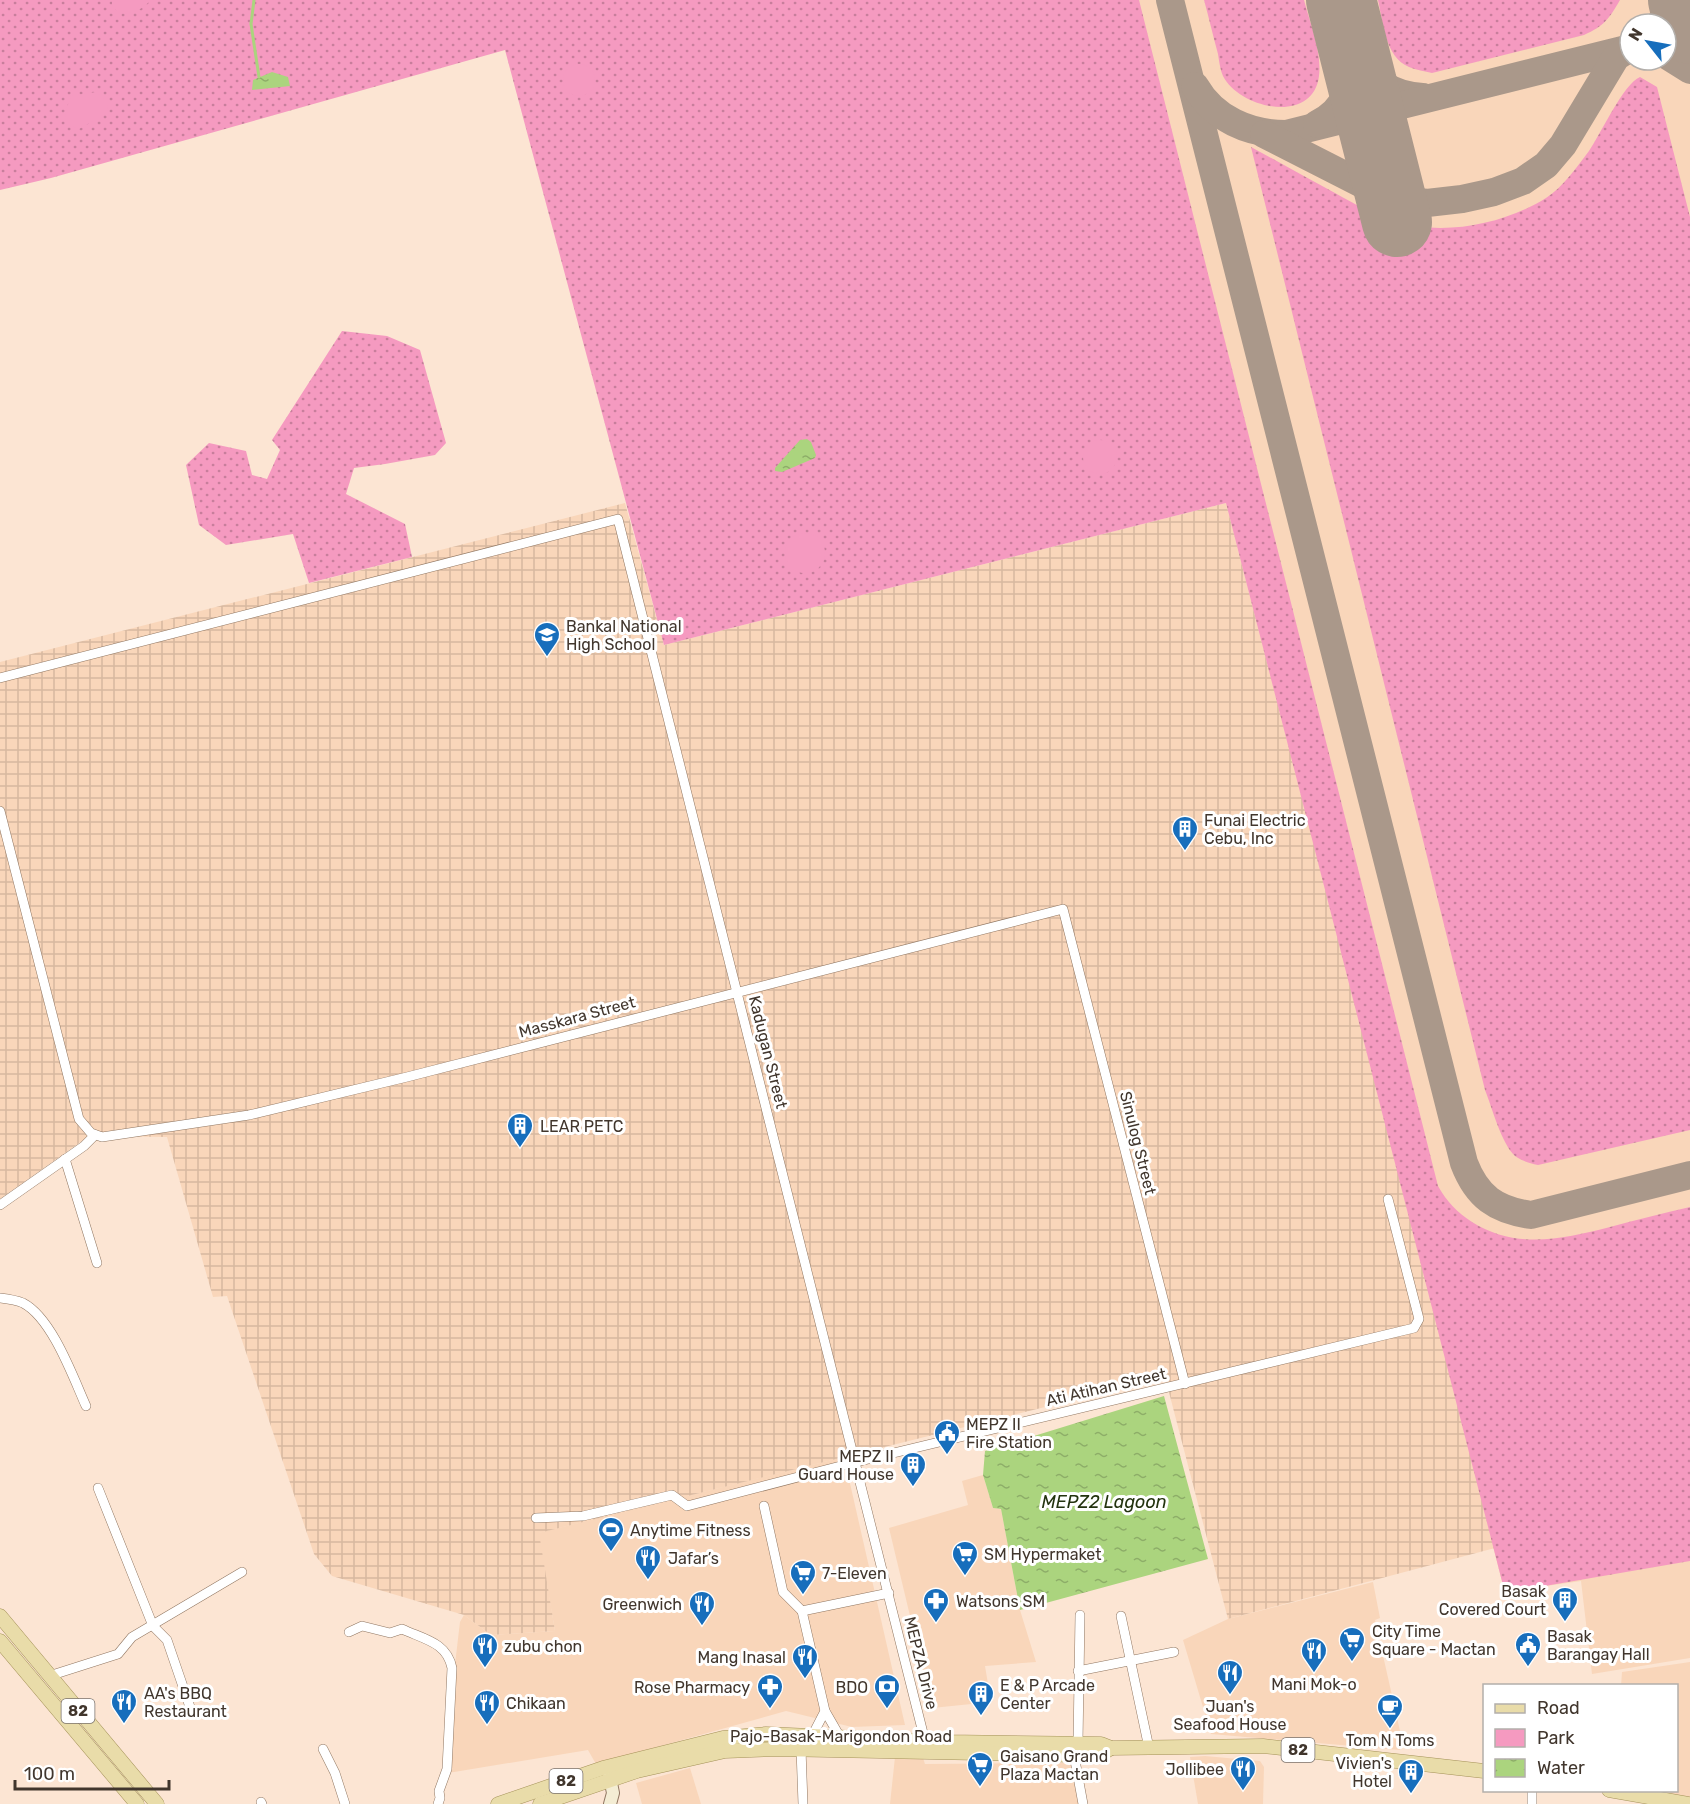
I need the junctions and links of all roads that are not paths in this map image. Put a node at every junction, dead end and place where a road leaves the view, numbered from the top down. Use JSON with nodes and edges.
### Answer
{"nodes":[{"id":1,"x":0,"y":678,"type":"edge"},
{"id":2,"x":0,"y":811,"type":"edge"},
{"id":3,"x":1063,"y":909,"type":"joint"},
{"id":4,"x":737,"y":991,"type":"junction"},
{"id":5,"x":95,"y":1136,"type":"junction"},
{"id":6,"x":65,"y":1159,"type":"junction"},
{"id":7,"x":1388,"y":1199,"type":"dead end"},
{"id":8,"x":0,"y":1205,"type":"edge"},
{"id":9,"x":97,"y":1263,"type":"dead end"},
{"id":10,"x":0,"y":1299,"type":"edge"},
{"id":11,"x":1185,"y":1384,"type":"junction"},
{"id":12,"x":86,"y":1406,"type":"dead end"},
{"id":13,"x":856,"y":1462,"type":"junction"},
{"id":14,"x":98,"y":1488,"type":"dead end"},
{"id":15,"x":764,"y":1506,"type":"dead end"},
{"id":16,"x":536,"y":1518,"type":"dead end"},
{"id":17,"x":242,"y":1572,"type":"dead end"},
{"id":18,"x":889,"y":1593,"type":"junction"},
{"id":19,"x":802,"y":1611,"type":"junction"},
{"id":20,"x":1080,"y":1615,"type":"dead end"},
{"id":21,"x":0,"y":1616,"type":"edge"},
{"id":22,"x":1121,"y":1616,"type":"dead end"},
{"id":23,"x":153,"y":1626,"type":"junction"},
{"id":24,"x":349,"y":1632,"type":"dead end"},
{"id":25,"x":0,"y":1641,"type":"edge"},
{"id":26,"x":1174,"y":1652,"type":"dead end"},
{"id":27,"x":30,"y":1654,"type":"junction"},
{"id":28,"x":1130,"y":1661,"type":"junction"},
{"id":29,"x":20,"y":1665,"type":"junction"},
{"id":30,"x":1078,"y":1671,"type":"junction"},
{"id":31,"x":49,"y":1676,"type":"junction"},
{"id":32,"x":190,"y":1707,"type":"dead end"},
{"id":33,"x":825,"y":1711,"type":"junction"},
{"id":34,"x":812,"y":1736,"type":"junction"},
{"id":35,"x":840,"y":1737,"type":"junction"},
{"id":36,"x":925,"y":1741,"type":"junction"},
{"id":37,"x":1149,"y":1748,"type":"junction"},
{"id":38,"x":323,"y":1749,"type":"dead end"},
{"id":39,"x":801,"y":1749,"type":"junction"},
{"id":40,"x":1076,"y":1749,"type":"junction"},
{"id":41,"x":636,"y":1766,"type":"junction"},
{"id":42,"x":1483,"y":1771,"type":"edge"},
{"id":43,"x":609,"y":1774,"type":"junction"},
{"id":44,"x":1612,"y":1792,"type":"edge"},
{"id":45,"x":1640,"y":1800,"type":"edge"},
{"id":46,"x":137,"y":1804,"type":"edge"},
{"id":47,"x":157,"y":1804,"type":"edge"},
{"id":48,"x":345,"y":1804,"type":"edge"},
{"id":49,"x":438,"y":1804,"type":"edge"},
{"id":50,"x":498,"y":1804,"type":"edge"},
{"id":51,"x":540,"y":1804,"type":"edge"},
{"id":52,"x":610,"y":1804,"type":"edge"},
{"id":53,"x":803,"y":1804,"type":"edge"},
{"id":54,"x":1083,"y":1804,"type":"edge"},
{"id":55,"x":1688,"y":1804,"type":"edge"}],
"edges":[{"from":1,"to":4,"type":"street","name":"Kadugan Street"},
{"from":2,"to":5,"type":"street"},
{"from":3,"to":4,"type":"street","name":"Masskara Street"},
{"from":3,"to":11,"type":"street","name":"Sinulog Street"},
{"from":4,"to":5,"type":"street","name":"Masskara Street"},
{"from":4,"to":13,"type":"street","name":"Kadugan Street"},
{"from":5,"to":6,"type":"street"},
{"from":6,"to":8,"type":"street"},
{"from":6,"to":9,"type":"street"},
{"from":7,"to":11,"type":"street","name":"Ati Atihan Street"},
{"from":10,"to":12,"type":"street"},
{"from":11,"to":13,"type":"street","name":"Ati Atihan Street"},
{"from":13,"to":16,"type":"street","name":"Ati Atihan Street"},
{"from":13,"to":18,"type":"street","name":"Kadugan Street"},
{"from":14,"to":23,"type":"street"},
{"from":15,"to":19,"type":"street"},
{"from":17,"to":23,"type":"street"},
{"from":18,"to":19,"type":"street"},
{"from":18,"to":36,"type":"street","name":"MEPZA Drive"},
{"from":19,"to":33,"type":"street"},
{"from":20,"to":30,"type":"street"},
{"from":21,"to":27,"type":"main road","number":"82"},
{"from":22,"to":28,"type":"street"},
{"from":23,"to":31,"type":"street"},
{"from":23,"to":32,"type":"street"},
{"from":24,"to":49,"type":"street"},
{"from":25,"to":29,"type":"main road","number":"82"},
{"from":26,"to":28,"type":"street"},
{"from":27,"to":29,"type":"main road"},
{"from":27,"to":31,"type":"main road","number":"82"},
{"from":28,"to":30,"type":"street"},
{"from":28,"to":37,"type":"street"},
{"from":29,"to":46,"type":"main road","number":"82"},
{"from":30,"to":40,"type":"street"},
{"from":31,"to":47,"type":"main road","number":"82"},
{"from":33,"to":34,"type":"street"},
{"from":33,"to":35,"type":"street"},
{"from":34,"to":35,"type":"main road","name":"Pajo-Basak-Marigondon Road","number":"82"},
{"from":34,"to":41,"type":"main road","name":"Pajo-Basak-Marigondon Road","number":"82"},
{"from":35,"to":36,"type":"main road","name":"Pajo-Basak-Marigondon Road","number":"82"},
{"from":36,"to":40,"type":"main road","name":"Pajo-Basak-Marigondon Road","number":"82"},
{"from":37,"to":40,"type":"main road","name":"Pajo-Basak-Marigondon Road","number":"82"},
{"from":37,"to":42,"type":"main road","name":"Pajo-Basak-Marigondon Road","number":"82"},
{"from":38,"to":48,"type":"street"},
{"from":39,"to":40,"type":"main road","name":"Pajo-Basak-Marigondon Road","number":"82"},
{"from":39,"to":41,"type":"main road","name":"Pajo-Basak-Marigondon Road","number":"82"},
{"from":39,"to":53,"type":"street"},
{"from":40,"to":54,"type":"street"},
{"from":41,"to":43,"type":"main road","name":"Pajo-Basak-Marigondon Road","number":"82"},
{"from":43,"to":50,"type":"main road","name":"Pajo-Basak-Marigondon Road","number":"82"},
{"from":43,"to":51,"type":"main road","name":"Pajo-Basak-Marigondon Road","number":"82"},
{"from":43,"to":52,"type":"street"},
{"from":44,"to":45,"type":"main road"},
{"from":45,"to":55,"type":"main road"}]}
